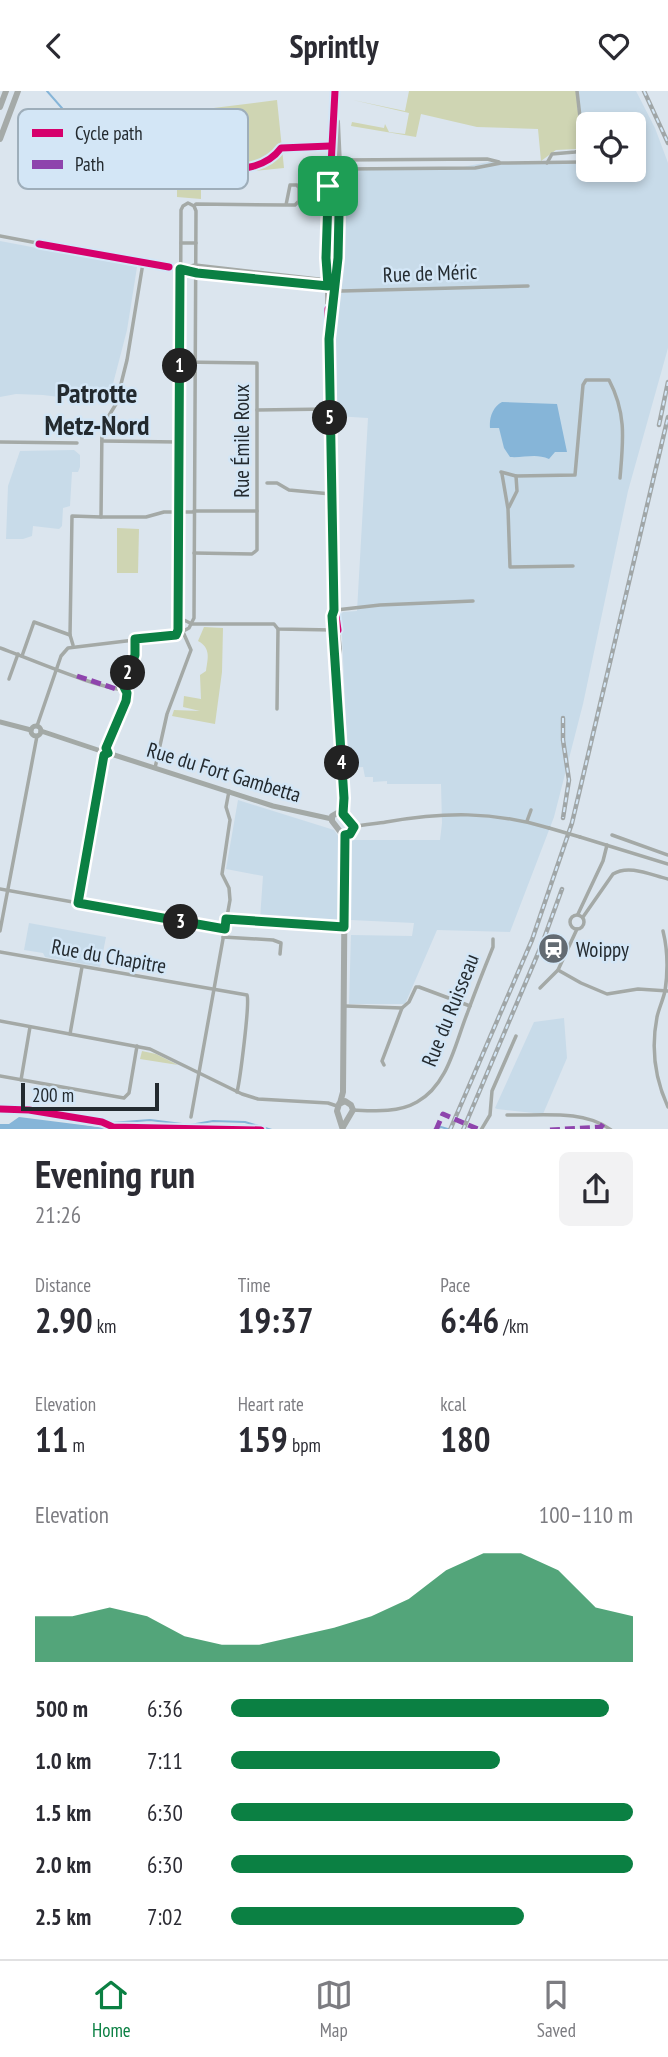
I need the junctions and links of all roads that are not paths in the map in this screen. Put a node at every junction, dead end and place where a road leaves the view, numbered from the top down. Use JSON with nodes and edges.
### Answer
{"nodes":[{"id":1,"x":6,"y":91,"type":"edge"},
{"id":2,"x":18,"y":91,"type":"edge"},
{"id":3,"x":335,"y":91,"type":"edge"},
{"id":4,"x":577,"y":91,"type":"edge"},
{"id":5,"x":0,"y":107,"type":"edge"},
{"id":6,"x":579,"y":112,"type":"edge"},
{"id":7,"x":0,"y":139,"type":"edge"},
{"id":8,"x":576,"y":152,"type":"edge"},
{"id":9,"x":335,"y":160,"type":"junction"},
{"id":10,"x":576,"y":162,"type":"edge"},
{"id":11,"x":501,"y":163,"type":"junction"},
{"id":12,"x":547,"y":163,"type":"junction"},
{"id":13,"x":329,"y":169,"type":"junction"},
{"id":14,"x":340,"y":169,"type":"junction"},
{"id":15,"x":194,"y":205,"type":"junction"},
{"id":16,"x":286,"y":205,"type":"junction"},
{"id":17,"x":0,"y":236,"type":"edge"},
{"id":18,"x":181,"y":243,"type":"junction"},
{"id":19,"x":196,"y":243,"type":"junction"},
{"id":20,"x":143,"y":263,"type":"junction"},
{"id":21,"x":195,"y":265,"type":"junction"},
{"id":22,"x":180,"y":269,"type":"junction"},
{"id":23,"x":197,"y":273,"type":"junction"},
{"id":24,"x":329,"y":283,"type":"junction"},
{"id":25,"x":528,"y":286,"type":"dead end"},
{"id":26,"x":180,"y":362,"type":"junction"},
{"id":27,"x":196,"y":362,"type":"junction"},
{"id":28,"x":330,"y":409,"type":"junction"},
{"id":29,"x":257,"y":410,"type":"junction"},
{"id":30,"x":0,"y":442,"type":"edge"},
{"id":31,"x":102,"y":442,"type":"junction"},
{"id":32,"x":178,"y":442,"type":"junction"},
{"id":33,"x":77,"y":443,"type":"dead end"},
{"id":34,"x":516,"y":476,"type":"junction"},
{"id":35,"x":620,"y":478,"type":"dead end"},
{"id":36,"x":267,"y":483,"type":"dead end"},
{"id":37,"x":331,"y":494,"type":"junction"},
{"id":38,"x":508,"y":509,"type":"junction"},
{"id":39,"x":194,"y":511,"type":"junction"},
{"id":40,"x":178,"y":512,"type":"junction"},
{"id":41,"x":257,"y":512,"type":"junction"},
{"id":42,"x":101,"y":517,"type":"junction"},
{"id":43,"x":194,"y":553,"type":"junction"},
{"id":44,"x":573,"y":566,"type":"dead end"},
{"id":45,"x":473,"y":601,"type":"dead end"},
{"id":46,"x":334,"y":610,"type":"junction"},
{"id":47,"x":178,"y":617,"type":"junction"},
{"id":48,"x":192,"y":624,"type":"junction"},
{"id":49,"x":278,"y":629,"type":"junction"},
{"id":50,"x":335,"y":630,"type":"junction"},
{"id":51,"x":183,"y":632,"type":"junction"},
{"id":52,"x":69,"y":635,"type":"junction"},
{"id":53,"x":176,"y":635,"type":"junction"},
{"id":54,"x":135,"y":639,"type":"junction"},
{"id":55,"x":73,"y":645,"type":"junction"},
{"id":56,"x":0,"y":648,"type":"edge"},
{"id":57,"x":20,"y":655,"type":"junction"},
{"id":58,"x":57,"y":669,"type":"junction"},
{"id":59,"x":9,"y":679,"type":"dead end"},
{"id":60,"x":125,"y":689,"type":"junction"},
{"id":61,"x":276,"y":709,"type":"dead end"},
{"id":62,"x":0,"y":722,"type":"edge"},
{"id":63,"x":36,"y":731,"type":"junction"},
{"id":64,"x":105,"y":752,"type":"junction"},
{"id":65,"x":155,"y":768,"type":"junction"},
{"id":66,"x":229,"y":791,"type":"junction"},
{"id":67,"x":531,"y":810,"type":"dead end"},
{"id":68,"x":343,"y":814,"type":"junction"},
{"id":69,"x":332,"y":818,"type":"junction"},
{"id":70,"x":527,"y":821,"type":"junction"},
{"id":71,"x":354,"y":827,"type":"junction"},
{"id":72,"x":345,"y":835,"type":"junction"},
{"id":73,"x":612,"y":835,"type":"dead end"},
{"id":74,"x":607,"y":845,"type":"junction"},
{"id":75,"x":668,"y":855,"type":"edge"},
{"id":76,"x":668,"y":864,"type":"edge"},
{"id":77,"x":668,"y":879,"type":"edge"},
{"id":78,"x":0,"y":889,"type":"edge"},
{"id":79,"x":8,"y":891,"type":"junction"},
{"id":80,"x":78,"y":903,"type":"junction"},
{"id":81,"x":578,"y":914,"type":"junction"},
{"id":82,"x":583,"y":917,"type":"junction"},
{"id":83,"x":226,"y":919,"type":"junction"},
{"id":84,"x":344,"y":927,"type":"junction"},
{"id":85,"x":225,"y":929,"type":"junction"},
{"id":86,"x":576,"y":929,"type":"junction"},
{"id":87,"x":0,"y":932,"type":"edge"},
{"id":88,"x":663,"y":932,"type":"dead end"},
{"id":89,"x":223,"y":937,"type":"junction"},
{"id":90,"x":492,"y":939,"type":"dead end"},
{"id":91,"x":0,"y":952,"type":"edge"},
{"id":92,"x":280,"y":954,"type":"dead end"},
{"id":93,"x":82,"y":967,"type":"junction"},
{"id":94,"x":558,"y":969,"type":"junction"},
{"id":95,"x":540,"y":988,"type":"dead end"},
{"id":96,"x":213,"y":990,"type":"junction"},
{"id":97,"x":666,"y":991,"type":"edge"},
{"id":98,"x":343,"y":1006,"type":"junction"},
{"id":99,"x":470,"y":1006,"type":"junction"},
{"id":100,"x":402,"y":1008,"type":"junction"},
{"id":101,"x":0,"y":1021,"type":"edge"},
{"id":102,"x":30,"y":1026,"type":"junction"},
{"id":103,"x":70,"y":1034,"type":"junction"},
{"id":104,"x":516,"y":1036,"type":"dead end"},
{"id":105,"x":137,"y":1046,"type":"junction"},
{"id":106,"x":384,"y":1065,"type":"dead end"},
{"id":107,"x":199,"y":1072,"type":"junction"},
{"id":108,"x":0,"y":1076,"type":"edge"},
{"id":109,"x":21,"y":1080,"type":"junction"},
{"id":110,"x":237,"y":1091,"type":"junction"},
{"id":111,"x":342,"y":1104,"type":"junction"},
{"id":112,"x":668,"y":1107,"type":"edge"},
{"id":113,"x":353,"y":1110,"type":"junction"},
{"id":114,"x":507,"y":1115,"type":"dead end"},
{"id":115,"x":344,"y":1116,"type":"junction"},
{"id":116,"x":191,"y":1117,"type":"dead end"},
{"id":117,"x":343,"y":1128,"type":"edge"},
{"id":118,"x":481,"y":1129,"type":"edge"},
{"id":119,"x":611,"y":1129,"type":"edge"}],
"edges":[{"from":1,"to":5,"type":"main road"},
{"from":2,"to":7,"type":"main road"},
{"from":3,"to":9,"type":"main road"},
{"from":4,"to":6,"type":"street"},
{"from":8,"to":12,"type":"street"},
{"from":9,"to":11,"type":"street"},
{"from":9,"to":13,"type":"main road"},
{"from":9,"to":14,"type":"main road"},
{"from":10,"to":12,"type":"street"},
{"from":11,"to":12,"type":"street"},
{"from":11,"to":14,"type":"street"},
{"from":13,"to":14,"type":"main road"},
{"from":13,"to":24,"type":"main road"},
{"from":14,"to":24,"type":"main road"},
{"from":15,"to":16,"type":"street"},
{"from":15,"to":18,"type":"street"},
{"from":15,"to":19,"type":"street"},
{"from":16,"to":16,"type":"street"},
{"from":17,"to":20,"type":"street"},
{"from":18,"to":19,"type":"street"},
{"from":18,"to":22,"type":"street"},
{"from":19,"to":21,"type":"street"},
{"from":20,"to":22,"type":"street"},
{"from":20,"to":31,"type":"street"},
{"from":21,"to":22,"type":"street"},
{"from":21,"to":23,"type":"street"},
{"from":21,"to":24,"type":"street"},
{"from":22,"to":23,"type":"street"},
{"from":22,"to":26,"type":"street"},
{"from":23,"to":24,"type":"street"},
{"from":23,"to":27,"type":"street"},
{"from":24,"to":25,"type":"street","name":"Rue de Méric"},
{"from":24,"to":28,"type":"main road"},
{"from":26,"to":27,"type":"street","name":"Rue Émile Roux"},
{"from":26,"to":32,"type":"street"},
{"from":27,"to":29,"type":"street","name":"Rue Émile Roux"},
{"from":27,"to":39,"type":"street"},
{"from":28,"to":29,"type":"street"},
{"from":28,"to":37,"type":"main road"},
{"from":29,"to":41,"type":"street","name":"Rue Émile Roux"},
{"from":30,"to":33,"type":"street"},
{"from":31,"to":32,"type":"street"},
{"from":31,"to":42,"type":"street"},
{"from":32,"to":40,"type":"street"},
{"from":34,"to":35,"type":"street"},
{"from":34,"to":38,"type":"street"},
{"from":34,"to":38,"type":"street"},
{"from":36,"to":37,"type":"street"},
{"from":37,"to":46,"type":"main road"},
{"from":38,"to":44,"type":"street"},
{"from":39,"to":40,"type":"street"},
{"from":39,"to":41,"type":"street"},
{"from":39,"to":43,"type":"street"},
{"from":40,"to":42,"type":"street"},
{"from":40,"to":47,"type":"street"},
{"from":41,"to":43,"type":"street","name":"Rue Émile Roux"},
{"from":42,"to":52,"type":"street"},
{"from":43,"to":48,"type":"street"},
{"from":45,"to":46,"type":"street"},
{"from":46,"to":50,"type":"main road"},
{"from":47,"to":48,"type":"street"},
{"from":47,"to":53,"type":"street"},
{"from":48,"to":49,"type":"street"},
{"from":48,"to":51,"type":"street"},
{"from":49,"to":50,"type":"street"},
{"from":49,"to":61,"type":"street"},
{"from":50,"to":68,"type":"main road"},
{"from":51,"to":53,"type":"street"},
{"from":51,"to":65,"type":"street"},
{"from":52,"to":55,"type":"street"},
{"from":52,"to":57,"type":"street"},
{"from":53,"to":54,"type":"street"},
{"from":54,"to":55,"type":"street"},
{"from":54,"to":60,"type":"street"},
{"from":55,"to":58,"type":"street"},
{"from":56,"to":57,"type":"street"},
{"from":57,"to":58,"type":"street"},
{"from":57,"to":59,"type":"street"},
{"from":58,"to":60,"type":"street"},
{"from":58,"to":63,"type":"street"},
{"from":60,"to":64,"type":"street"},
{"from":62,"to":63,"type":"street","name":"Rue du Fort Gambetta"},
{"from":63,"to":64,"type":"street","name":"Rue du Fort Gambetta"},
{"from":63,"to":79,"type":"street"},
{"from":64,"to":65,"type":"street","name":"Rue du Fort Gambetta"},
{"from":64,"to":80,"type":"street"},
{"from":65,"to":66,"type":"street","name":"Rue du Fort Gambetta"},
{"from":66,"to":69,"type":"street","name":"Rue du Fort Gambetta"},
{"from":66,"to":83,"type":"street"},
{"from":67,"to":70,"type":"street"},
{"from":68,"to":69,"type":"main road"},
{"from":68,"to":71,"type":"main road"},
{"from":69,"to":72,"type":"main road"},
{"from":70,"to":71,"type":"street"},
{"from":70,"to":74,"type":"street","bridge":true},
{"from":71,"to":72,"type":"main road"},
{"from":72,"to":84,"type":"main road"},
{"from":73,"to":75,"type":"street"},
{"from":74,"to":76,"type":"street"},
{"from":74,"to":81,"type":"street"},
{"from":77,"to":82,"type":"street"},
{"from":78,"to":79,"type":"street"},
{"from":79,"to":80,"type":"street"},
{"from":79,"to":87,"type":"street"},
{"from":80,"to":85,"type":"street"},
{"from":81,"to":82,"type":"street"},
{"from":81,"to":86,"type":"street"},
{"from":82,"to":86,"type":"street"},
{"from":83,"to":84,"type":"street"},
{"from":83,"to":85,"type":"street"},
{"from":84,"to":98,"type":"main road"},
{"from":85,"to":89,"type":"street"},
{"from":86,"to":94,"type":"street"},
{"from":88,"to":97,"type":"street"},
{"from":89,"to":92,"type":"street"},
{"from":89,"to":96,"type":"street"},
{"from":90,"to":99,"type":"street","name":"Rue du Ruisseau"},
{"from":91,"to":93,"type":"street","name":"Rue du Chapitre"},
{"from":93,"to":96,"type":"street","name":"Rue du Chapitre"},
{"from":93,"to":103,"type":"street"},
{"from":94,"to":95,"type":"street"},
{"from":94,"to":97,"type":"street"},
{"from":96,"to":107,"type":"street"},
{"from":96,"to":110,"type":"street","name":"Rue du Chapitre"},
{"from":97,"to":112,"type":"street"},
{"from":98,"to":100,"type":"street"},
{"from":98,"to":111,"type":"main road"},
{"from":99,"to":100,"type":"street"},
{"from":99,"to":113,"type":"street","name":"Rue du Ruisseau"},
{"from":100,"to":106,"type":"street"},
{"from":101,"to":102,"type":"street"},
{"from":102,"to":103,"type":"street"},
{"from":102,"to":109,"type":"street"},
{"from":103,"to":105,"type":"street"},
{"from":104,"to":118,"type":"street"},
{"from":105,"to":107,"type":"street"},
{"from":105,"to":109,"type":"street"},
{"from":107,"to":110,"type":"street"},
{"from":107,"to":116,"type":"street"},
{"from":108,"to":109,"type":"street"},
{"from":110,"to":111,"type":"street"},
{"from":111,"to":113,"type":"main road"},
{"from":111,"to":115,"type":"main road"},
{"from":113,"to":115,"type":"main road"},
{"from":114,"to":119,"type":"street"},
{"from":115,"to":117,"type":"main road"}]}
